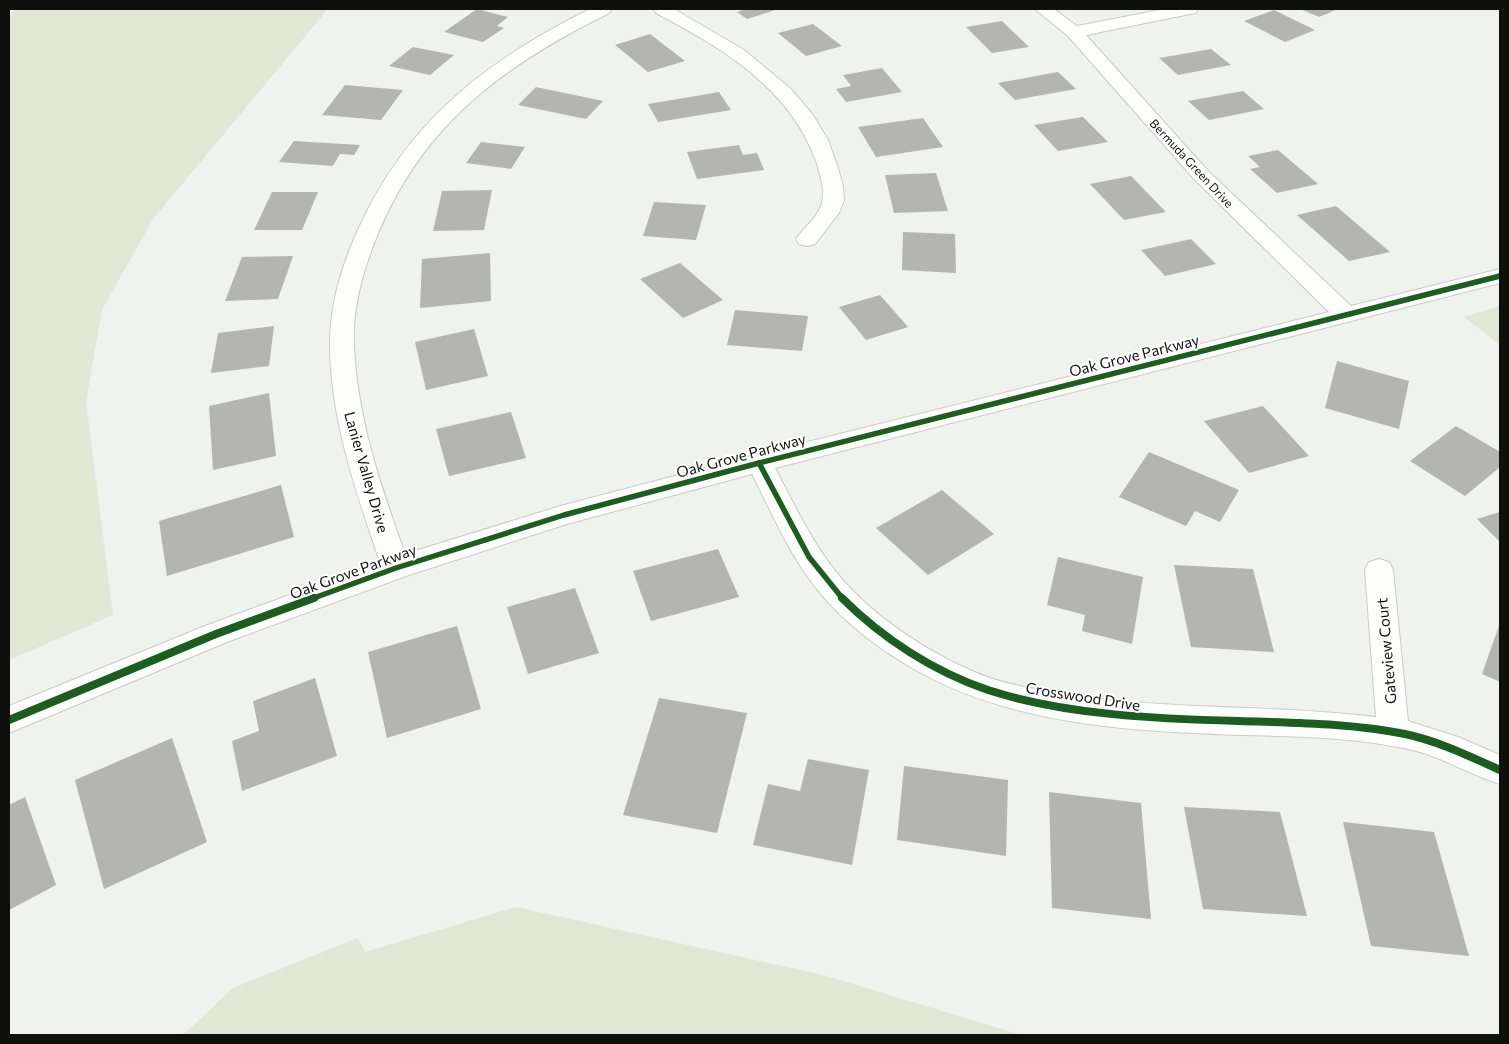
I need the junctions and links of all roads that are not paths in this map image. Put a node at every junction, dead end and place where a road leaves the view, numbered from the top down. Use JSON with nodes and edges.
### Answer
{"nodes":[{"id":1,"x":603,"y":9,"type":"edge"},
{"id":2,"x":662,"y":9,"type":"edge"},
{"id":3,"x":1044,"y":9,"type":"edge"},
{"id":4,"x":1190,"y":9,"type":"edge"},
{"id":5,"x":1074,"y":32,"type":"junction"},
{"id":6,"x":807,"y":239,"type":"dead end"},
{"id":7,"x":1500,"y":276,"type":"edge"},
{"id":8,"x":1345,"y":314,"type":"junction"},
{"id":9,"x":759,"y":462,"type":"junction"},
{"id":10,"x":396,"y":568,"type":"junction"},
{"id":11,"x":1379,"y":570,"type":"dead end"},
{"id":12,"x":9,"y":720,"type":"edge"},
{"id":13,"x":1393,"y":732,"type":"junction"},
{"id":14,"x":1500,"y":770,"type":"edge"}],
"edges":[{"from":1,"to":10,"type":"street","name":"Lanier Valley Drive"},
{"from":2,"to":6,"type":"street"},
{"from":3,"to":5,"type":"street","name":"Bermuda Green Drive"},
{"from":4,"to":5,"type":"street"},
{"from":5,"to":8,"type":"street","name":"Bermuda Green Drive"},
{"from":7,"to":8,"type":"street","name":"Oak Grove Parkway"},
{"from":8,"to":9,"type":"street","name":"Oak Grove Parkway"},
{"from":9,"to":10,"type":"street","name":"Oak Grove Parkway"},
{"from":9,"to":13,"type":"street","name":"Crosswood Drive"},
{"from":10,"to":12,"type":"street","name":"Oak Grove Parkway"},
{"from":11,"to":13,"type":"street","name":"Gateview Court"},
{"from":13,"to":14,"type":"street","name":"Crosswood Drive"}]}
